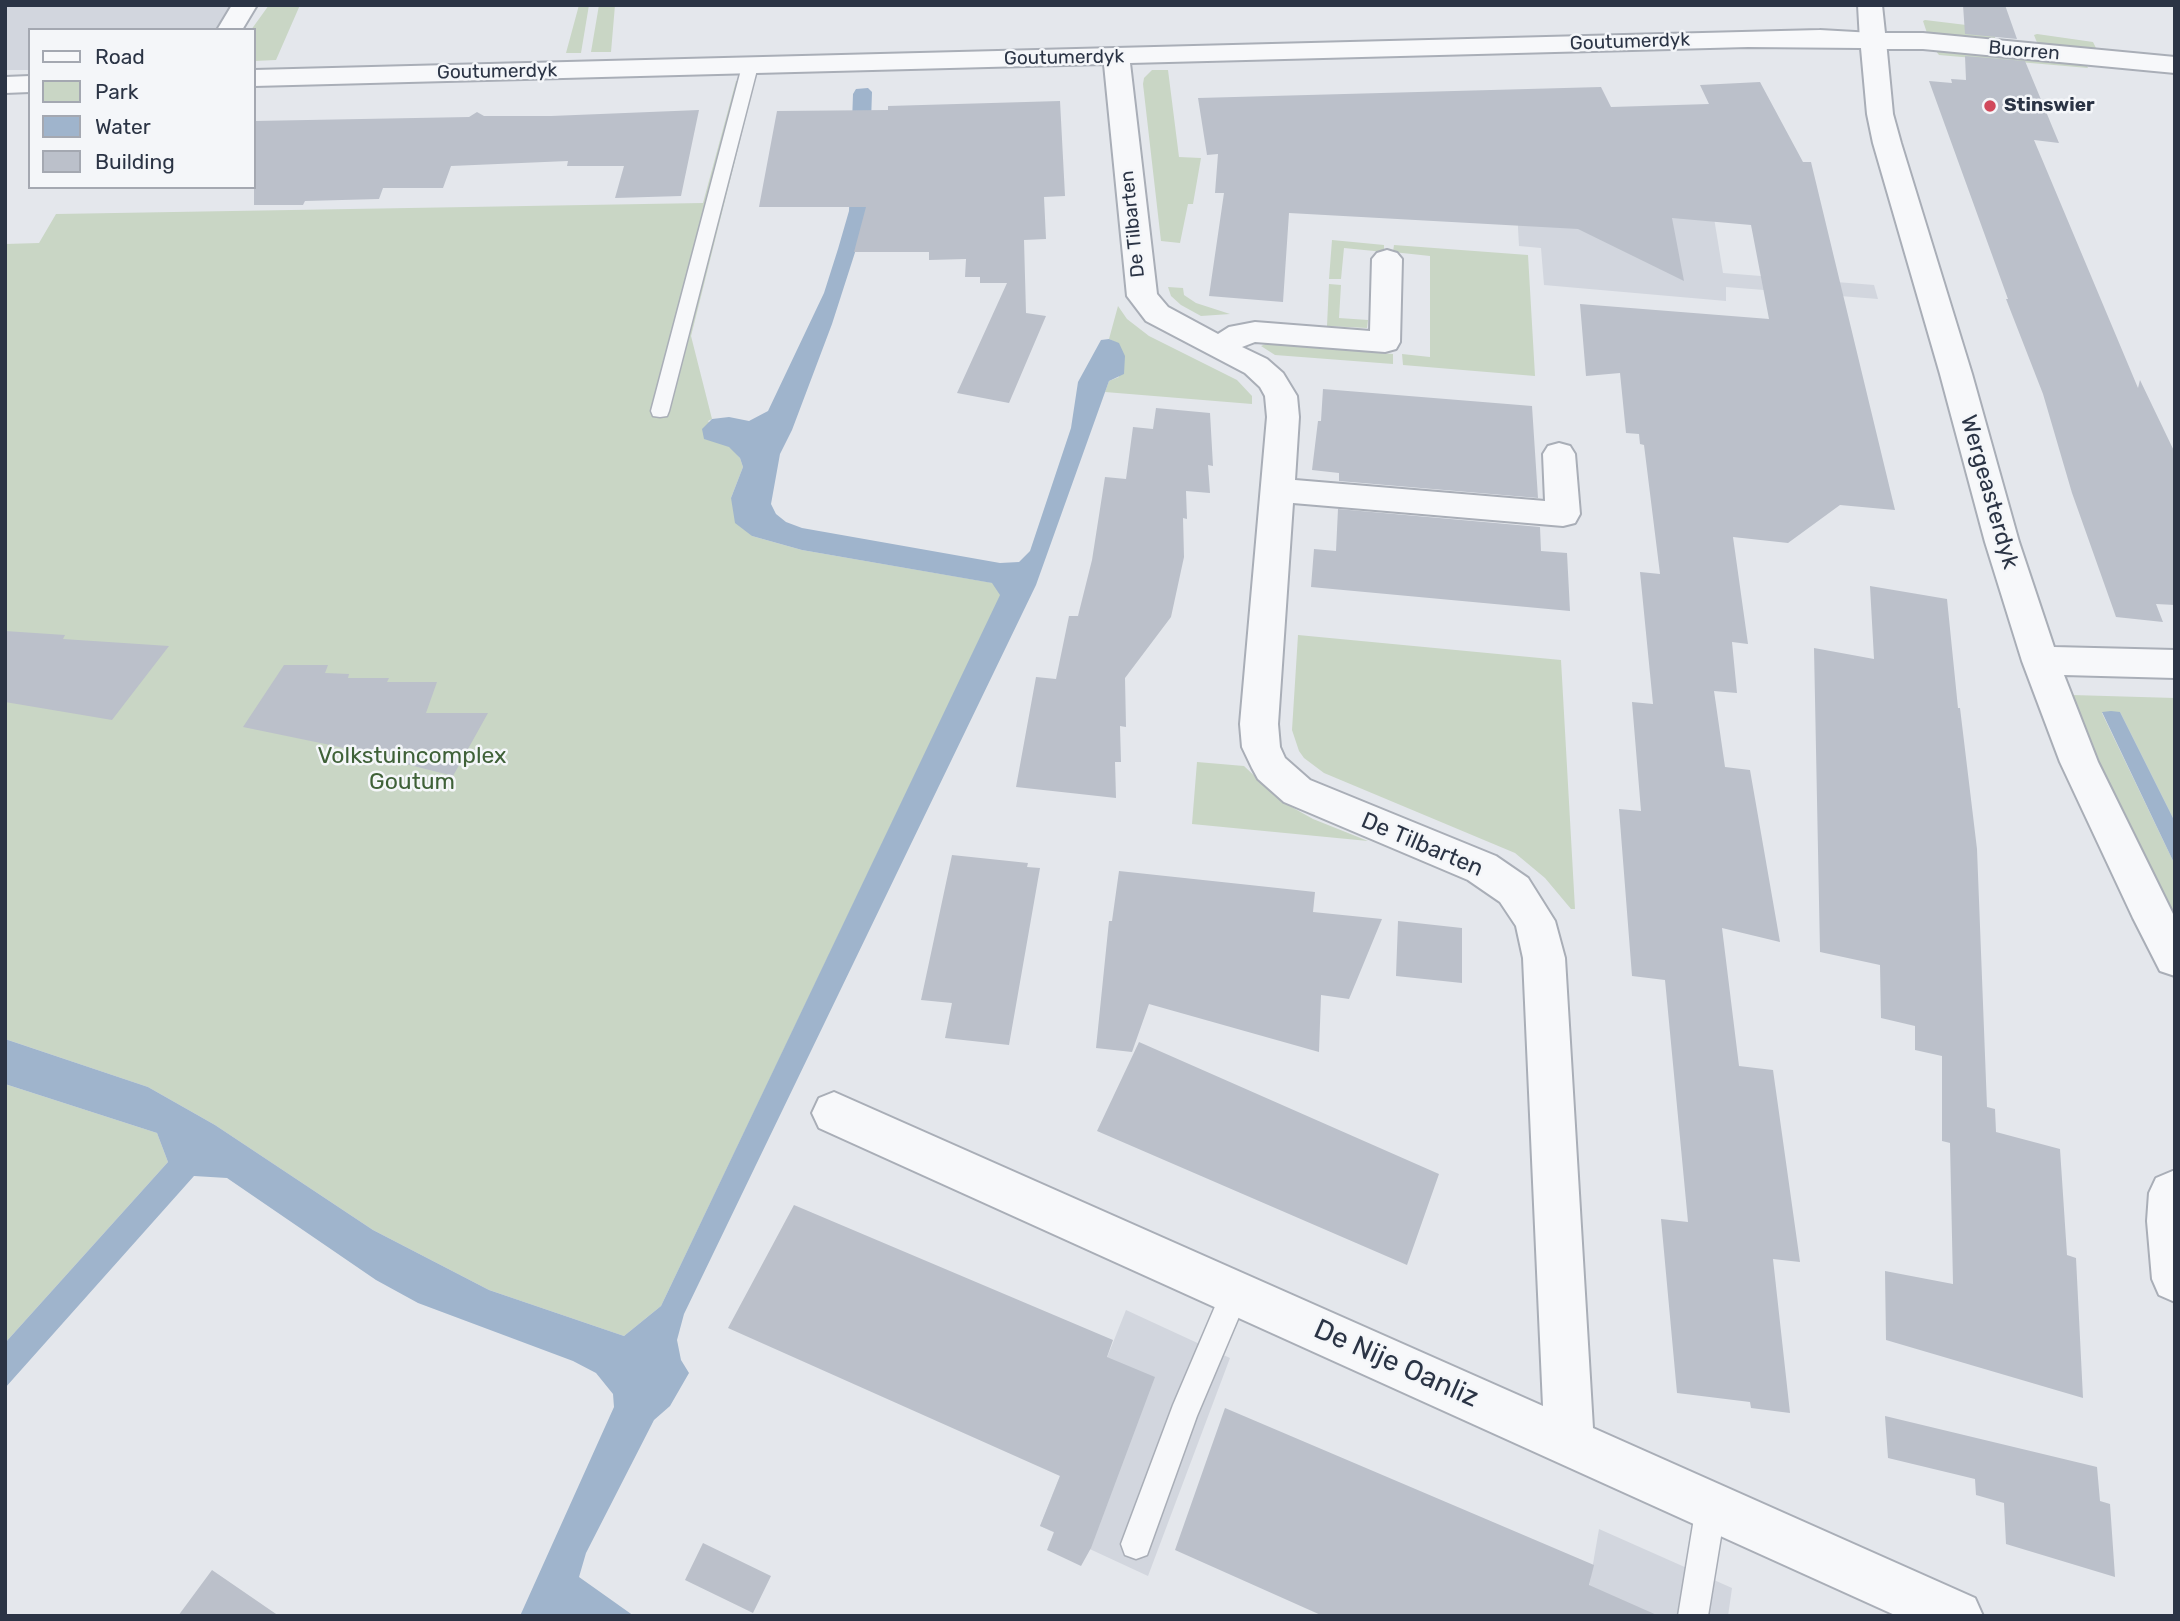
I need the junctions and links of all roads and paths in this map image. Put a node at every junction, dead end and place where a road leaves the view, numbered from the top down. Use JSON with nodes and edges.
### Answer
{"nodes":[{"id":1,"x":246,"y":5,"type":"edge"},
{"id":2,"x":1870,"y":5,"type":"edge"},
{"id":3,"x":230,"y":28,"type":"edge"},
{"id":4,"x":1873,"y":41,"type":"junction"},
{"id":5,"x":1116,"y":56,"type":"junction"},
{"id":6,"x":2175,"y":65,"type":"edge"},
{"id":7,"x":750,"y":66,"type":"junction"},
{"id":8,"x":256,"y":78,"type":"edge"},
{"id":9,"x":28,"y":84,"type":"edge"},
{"id":10,"x":5,"y":85,"type":"edge"},
{"id":11,"x":1387,"y":259,"type":"dead end"},
{"id":12,"x":1220,"y":347,"type":"junction"},
{"id":13,"x":660,"y":411,"type":"dead end"},
{"id":14,"x":1559,"y":454,"type":"dead end"},
{"id":15,"x":1277,"y":490,"type":"junction"},
{"id":16,"x":2040,"y":661,"type":"junction"},
{"id":17,"x":2175,"y":664,"type":"edge"},
{"id":18,"x":2175,"y":958,"type":"edge"},
{"id":19,"x":834,"y":1113,"type":"dead end"},
{"id":20,"x":2175,"y":1192,"type":"edge"},
{"id":21,"x":2175,"y":1279,"type":"edge"},
{"id":22,"x":1236,"y":1293,"type":"junction"},
{"id":23,"x":1569,"y":1442,"type":"junction"},
{"id":24,"x":1711,"y":1506,"type":"junction"},
{"id":25,"x":1136,"y":1544,"type":"dead end"},
{"id":26,"x":1693,"y":1616,"type":"edge"},
{"id":27,"x":1957,"y":1616,"type":"edge"}],
"edges":[{"from":1,"to":3,"type":"street"},
{"from":2,"to":4,"type":"street","name":"Wergeasterdyk"},
{"from":4,"to":5,"type":"street","name":"Goutumerdyk"},
{"from":4,"to":6,"type":"street","name":"Buorren"},
{"from":4,"to":16,"type":"street","name":"Wergeasterdyk"},
{"from":5,"to":7,"type":"street","name":"Goutumerdyk"},
{"from":5,"to":12,"type":"street","name":"De Tilbarten"},
{"from":7,"to":8,"type":"street","name":"Goutumerdyk"},
{"from":7,"to":13,"type":"lane"},
{"from":9,"to":10,"type":"street"},
{"from":11,"to":12,"type":"street"},
{"from":12,"to":15,"type":"street","name":"De Tilbarten"},
{"from":14,"to":15,"type":"street"},
{"from":15,"to":23,"type":"street","name":"De Tilbarten"},
{"from":16,"to":17,"type":"street"},
{"from":16,"to":18,"type":"street","name":"Wergeasterdyk"},
{"from":19,"to":22,"type":"street","name":"De Nije Oanliz"},
{"from":20,"to":21,"type":"street"},
{"from":22,"to":23,"type":"street","name":"De Nije Oanliz"},
{"from":22,"to":25,"type":"lane"},
{"from":23,"to":24,"type":"street","name":"De Nije Oanliz"},
{"from":24,"to":26,"type":"lane"},
{"from":24,"to":27,"type":"street","name":"De Nije Oanliz"}]}
